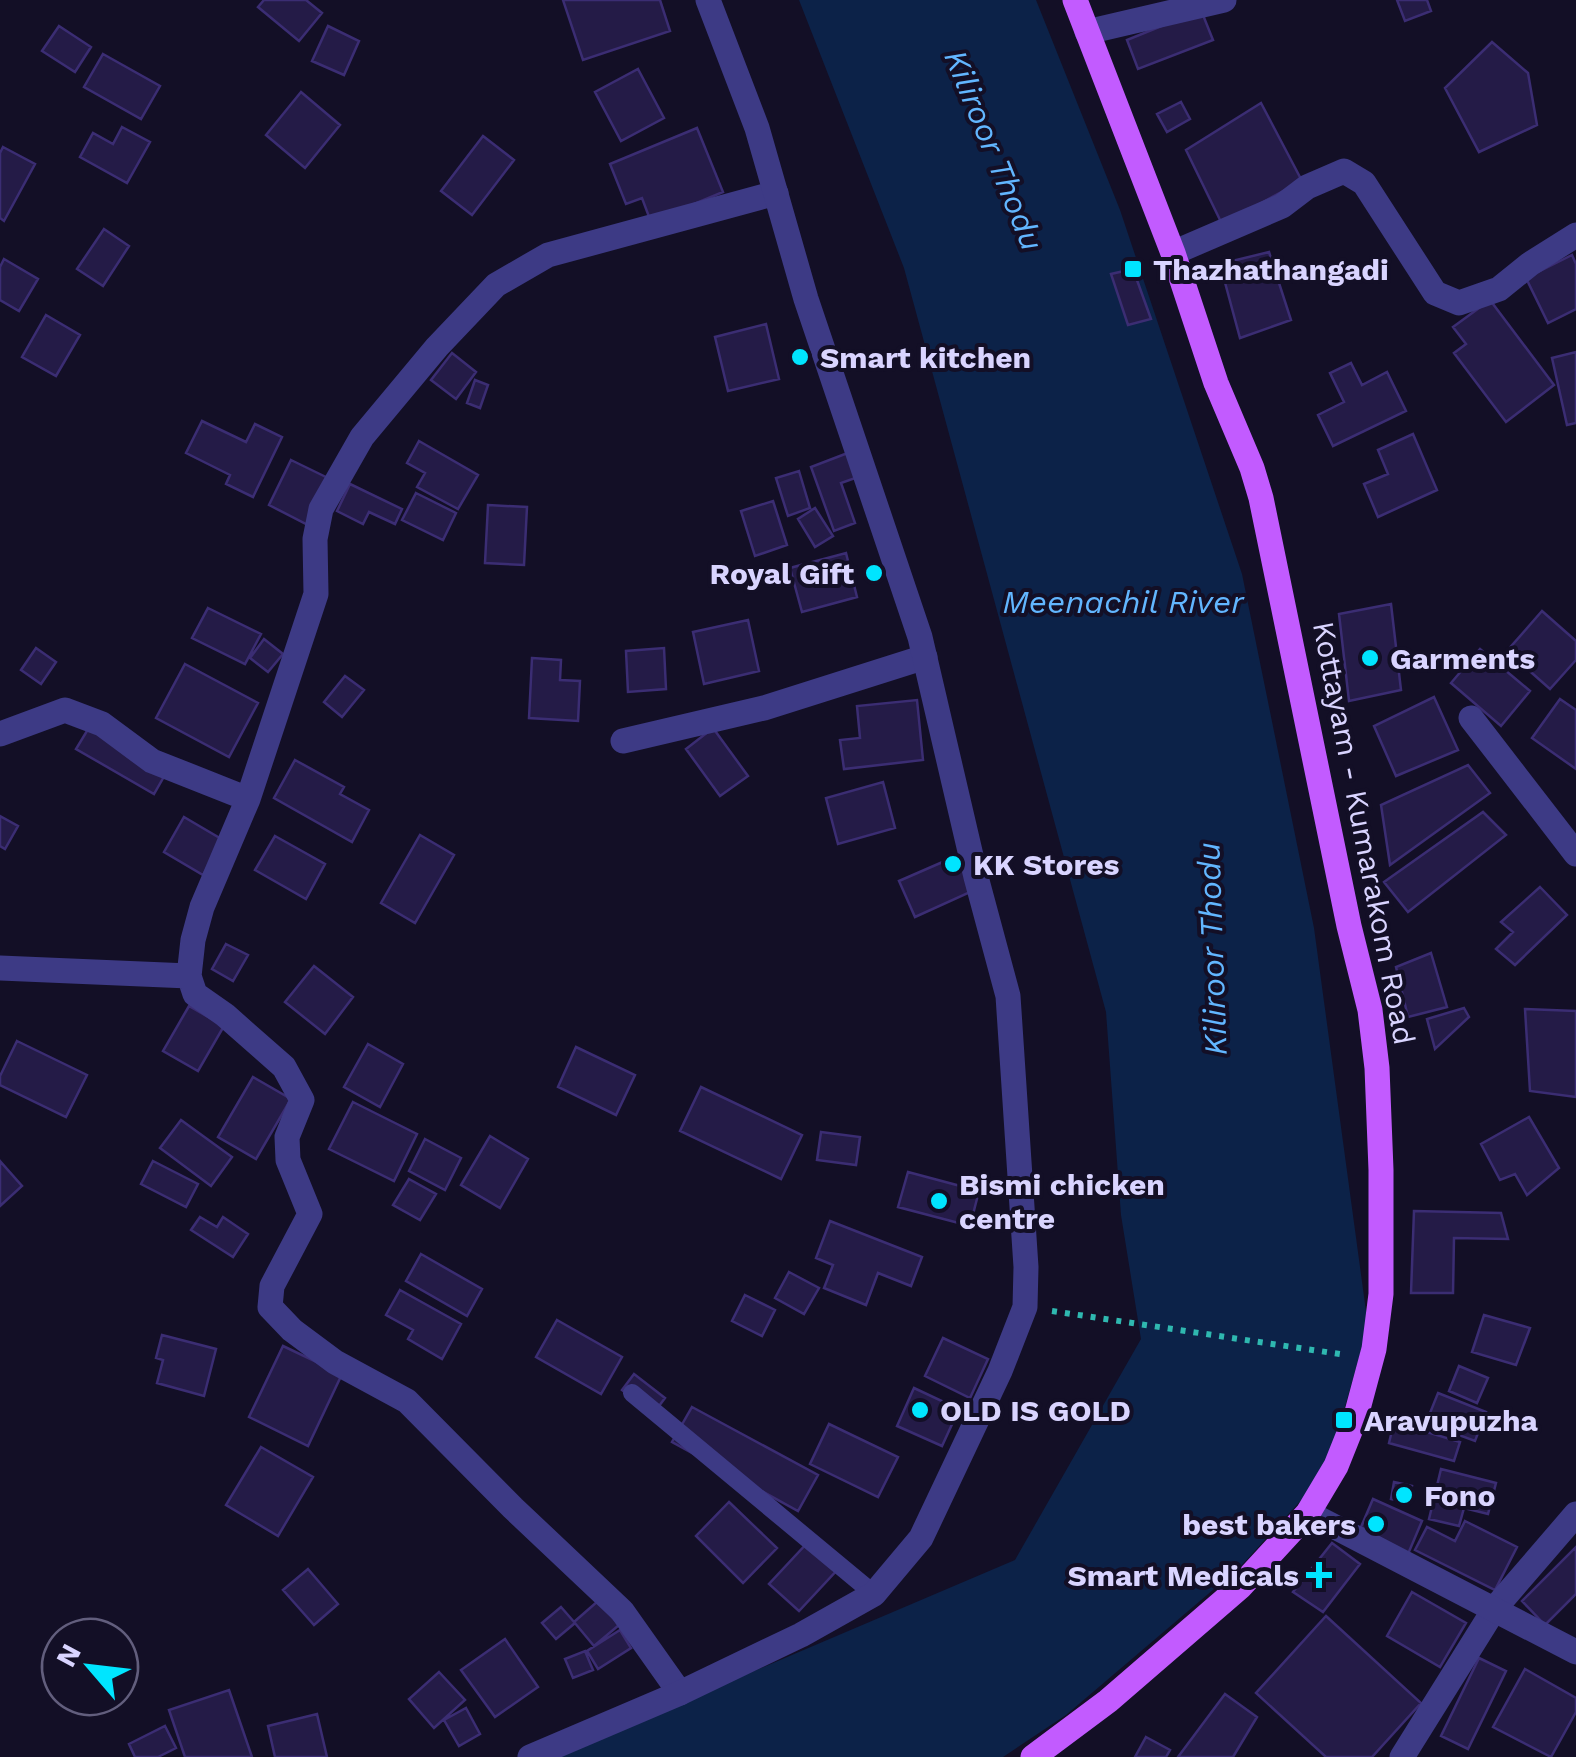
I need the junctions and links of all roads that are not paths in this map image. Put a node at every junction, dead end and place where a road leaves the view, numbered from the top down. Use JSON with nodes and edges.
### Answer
{"nodes":[{"id":1,"x":708,"y":0,"type":"edge"},
{"id":2,"x":1075,"y":0,"type":"edge"},
{"id":3,"x":1224,"y":0,"type":"edge"},
{"id":4,"x":1087,"y":32,"type":"junction"},
{"id":5,"x":776,"y":193,"type":"junction"},
{"id":6,"x":1576,"y":235,"type":"edge"},
{"id":7,"x":1174,"y":253,"type":"junction"},
{"id":8,"x":924,"y":657,"type":"junction"},
{"id":9,"x":1471,"y":718,"type":"dead end"},
{"id":10,"x":0,"y":734,"type":"edge"},
{"id":11,"x":623,"y":741,"type":"dead end"},
{"id":12,"x":248,"y":800,"type":"junction"},
{"id":13,"x":1576,"y":854,"type":"edge"},
{"id":14,"x":0,"y":968,"type":"edge"},
{"id":15,"x":189,"y":976,"type":"junction"},
{"id":16,"x":632,"y":1393,"type":"dead end"},
{"id":17,"x":1308,"y":1513,"type":"junction"},
{"id":18,"x":1576,"y":1514,"type":"edge"},
{"id":19,"x":874,"y":1594,"type":"junction"},
{"id":20,"x":1496,"y":1608,"type":"junction"},
{"id":21,"x":1576,"y":1652,"type":"edge"},
{"id":22,"x":680,"y":1693,"type":"junction"},
{"id":23,"x":530,"y":1757,"type":"edge"},
{"id":24,"x":1033,"y":1757,"type":"edge"},
{"id":25,"x":1402,"y":1757,"type":"edge"}],
"edges":[{"from":1,"to":5,"type":"street"},
{"from":2,"to":4,"type":"main road","name":"Kottayam - Kumarakom Road"},
{"from":3,"to":4,"type":"street"},
{"from":4,"to":7,"type":"main road","name":"Kottayam - Kumarakom Road"},
{"from":5,"to":8,"type":"street"},
{"from":5,"to":12,"type":"street"},
{"from":6,"to":7,"type":"street"},
{"from":7,"to":17,"type":"main road","name":"Kottayam - Kumarakom Road"},
{"from":8,"to":11,"type":"street"},
{"from":8,"to":19,"type":"street"},
{"from":9,"to":13,"type":"street"},
{"from":10,"to":12,"type":"street"},
{"from":12,"to":15,"type":"street"},
{"from":14,"to":15,"type":"street"},
{"from":15,"to":22,"type":"street"},
{"from":16,"to":19,"type":"lane"},
{"from":17,"to":20,"type":"street"},
{"from":17,"to":24,"type":"main road","name":"Kottayam - Kumarakom Road"},
{"from":18,"to":20,"type":"street"},
{"from":19,"to":22,"type":"street"},
{"from":20,"to":21,"type":"street"},
{"from":20,"to":25,"type":"street"},
{"from":22,"to":23,"type":"street"}]}
